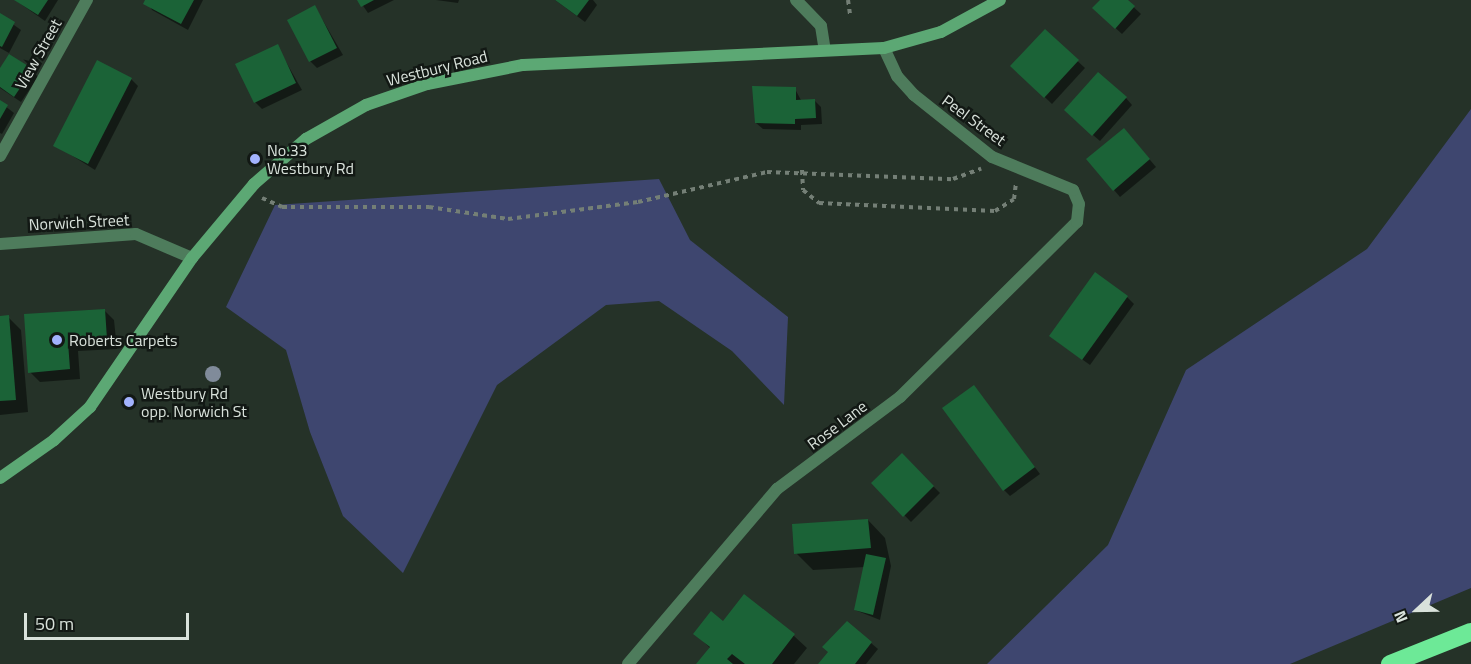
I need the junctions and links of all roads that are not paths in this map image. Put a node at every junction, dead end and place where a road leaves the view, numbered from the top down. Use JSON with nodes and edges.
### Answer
{"nodes":[{"id":1,"x":87,"y":0,"type":"edge"},
{"id":2,"x":796,"y":0,"type":"edge"},
{"id":3,"x":1000,"y":0,"type":"edge"},
{"id":4,"x":884,"y":48,"type":"junction"},
{"id":5,"x":825,"y":50,"type":"junction"},
{"id":6,"x":0,"y":156,"type":"edge"},
{"id":7,"x":1077,"y":222,"type":"joint"},
{"id":8,"x":0,"y":244,"type":"edge"},
{"id":9,"x":192,"y":258,"type":"junction"},
{"id":10,"x":0,"y":478,"type":"edge"},
{"id":11,"x":1471,"y":632,"type":"edge"},
{"id":12,"x":628,"y":664,"type":"edge"},
{"id":13,"x":1390,"y":664,"type":"edge"}],
"edges":[{"from":1,"to":6,"type":"street","name":"View Street"},
{"from":2,"to":5,"type":"street"},
{"from":3,"to":4,"type":"main road","name":"Westbury Road"},
{"from":4,"to":5,"type":"main road","name":"Westbury Road"},
{"from":4,"to":7,"type":"street","name":"Peel Street"},
{"from":5,"to":9,"type":"main road","name":"Westbury Road"},
{"from":7,"to":12,"type":"street","name":"Rose Lane"},
{"from":8,"to":9,"type":"street","name":"Norwich Street"},
{"from":9,"to":10,"type":"main road","name":"Westbury Road"},
{"from":11,"to":13,"type":"highway"}]}
